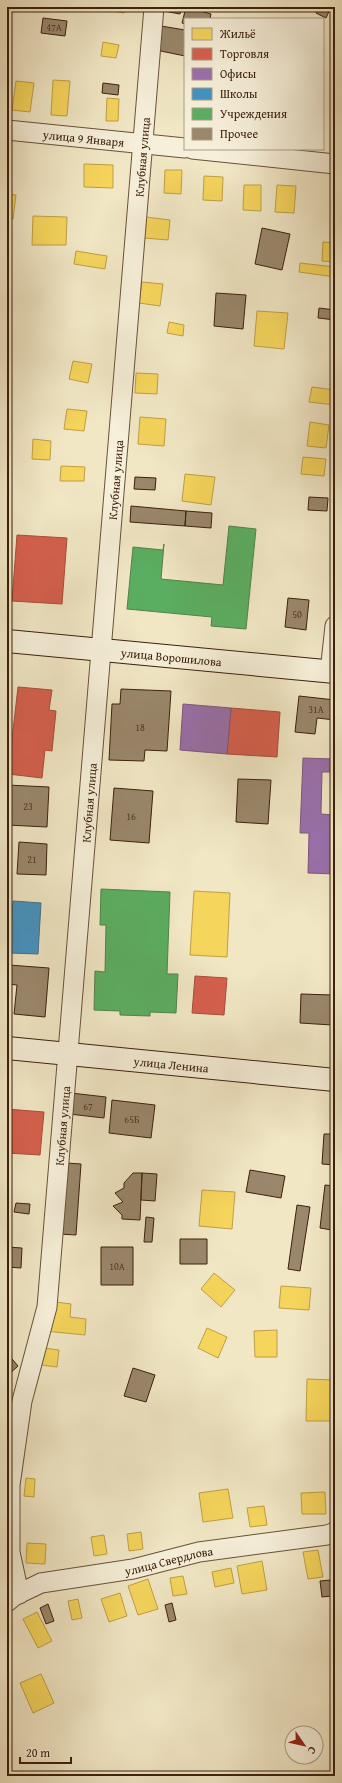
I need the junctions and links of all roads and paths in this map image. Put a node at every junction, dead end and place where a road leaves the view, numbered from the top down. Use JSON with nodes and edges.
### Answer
{"nodes":[{"id":1,"x":154,"y":7,"type":"edge"},
{"id":2,"x":7,"y":130,"type":"edge"},
{"id":3,"x":144,"y":144,"type":"junction"},
{"id":4,"x":184,"y":148,"type":"edge"},
{"id":5,"x":202,"y":150,"type":"edge"},
{"id":6,"x":335,"y":164,"type":"edge"},
{"id":7,"x":335,"y":626,"type":"edge"},
{"id":8,"x":7,"y":641,"type":"edge"},
{"id":9,"x":101,"y":650,"type":"junction"},
{"id":10,"x":332,"y":672,"type":"edge"},
{"id":11,"x":7,"y":1048,"type":"edge"},
{"id":12,"x":68,"y":1053,"type":"junction"},
{"id":13,"x":335,"y":1080,"type":"edge"},
{"id":14,"x":335,"y":1532,"type":"edge"},
{"id":15,"x":13,"y":1598,"type":"edge"}],
"edges":[{"from":1,"to":3,"type":"street","name":"Клубная улица"},
{"from":2,"to":3,"type":"street","name":"улица 9 Января"},
{"from":3,"to":4,"type":"street","name":"улица 9 Января"},
{"from":3,"to":9,"type":"street","name":"Клубная улица"},
{"from":5,"to":6,"type":"street"},
{"from":7,"to":10,"type":"street"},
{"from":8,"to":9,"type":"main road","name":"улица Ворошилова"},
{"from":9,"to":10,"type":"main road","name":"улица Ворошилова"},
{"from":9,"to":12,"type":"street","name":"Клубная улица"},
{"from":11,"to":12,"type":"main road","name":"улица Ленина"},
{"from":12,"to":13,"type":"main road","name":"улица Ленина"},
{"from":12,"to":15,"type":"street","name":"Клубная улица"},
{"from":14,"to":15,"type":"street","name":"улица Свердлова"}]}
